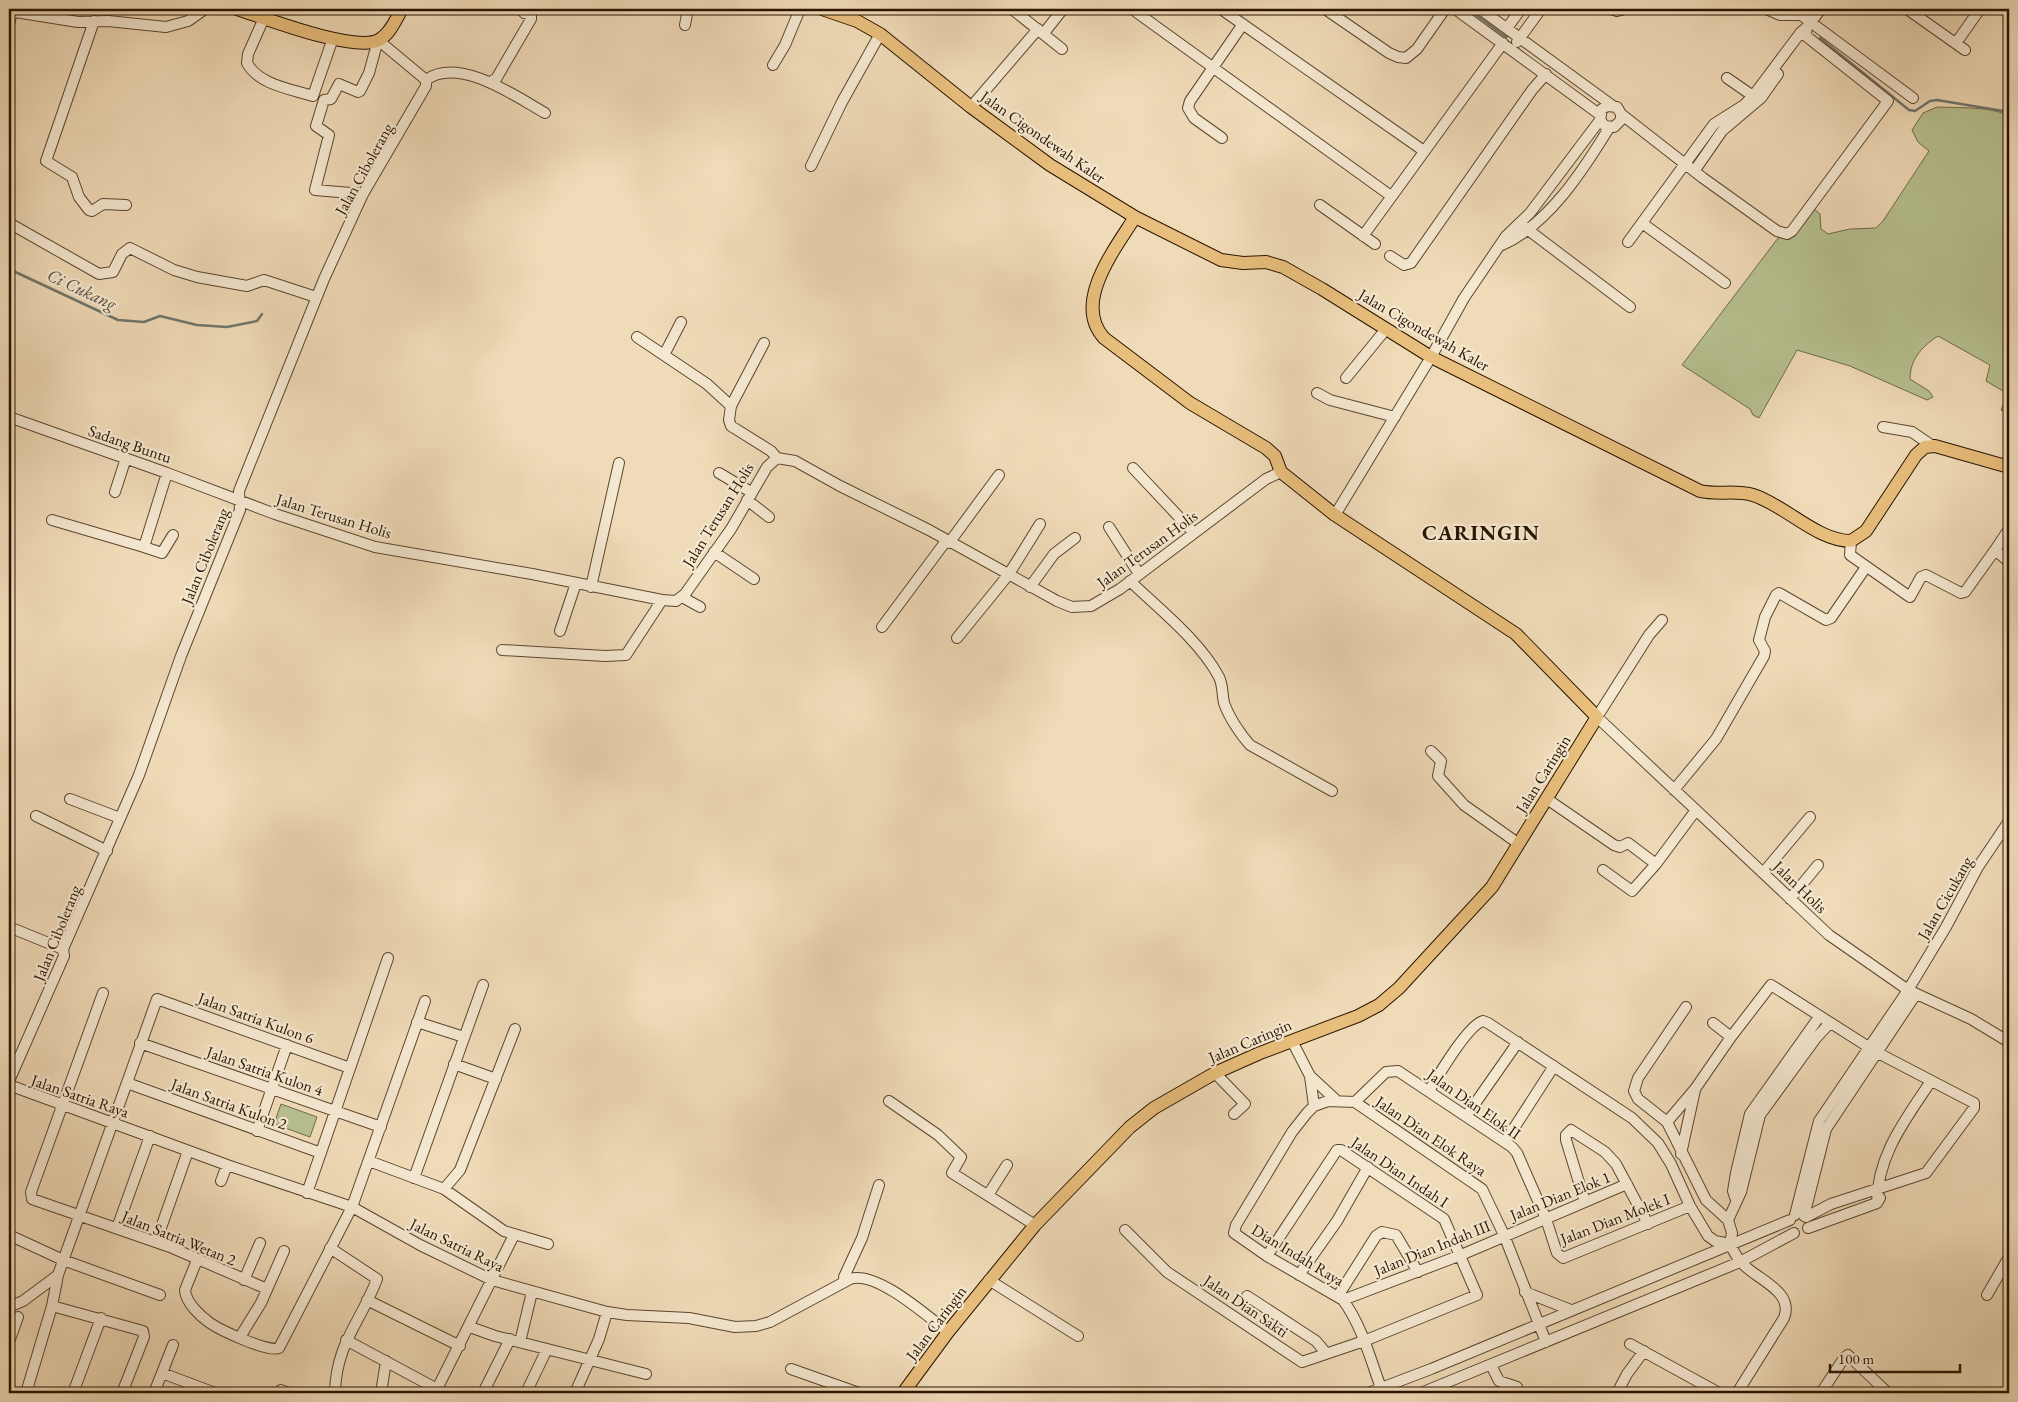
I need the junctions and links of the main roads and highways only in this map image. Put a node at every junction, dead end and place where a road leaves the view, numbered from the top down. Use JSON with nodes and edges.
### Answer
{"nodes":[{"id":1,"x":237,"y":9,"type":"edge"},
{"id":2,"x":402,"y":9,"type":"edge"},
{"id":3,"x":822,"y":9,"type":"edge"},
{"id":4,"x":1135,"y":217,"type":"junction"},
{"id":5,"x":2009,"y":467,"type":"edge"},
{"id":6,"x":903,"y":1393,"type":"edge"}],
"edges":[{"from":1,"to":2,"type":"main road"},
{"from":3,"to":4,"type":"main road","name":"Jalan Cigondewah Kaler"},
{"from":4,"to":5,"type":"main road","name":"Jalan Cigondewah Kaler"},
{"from":4,"to":6,"type":"main road","name":"Jalan Caringin"}]}
